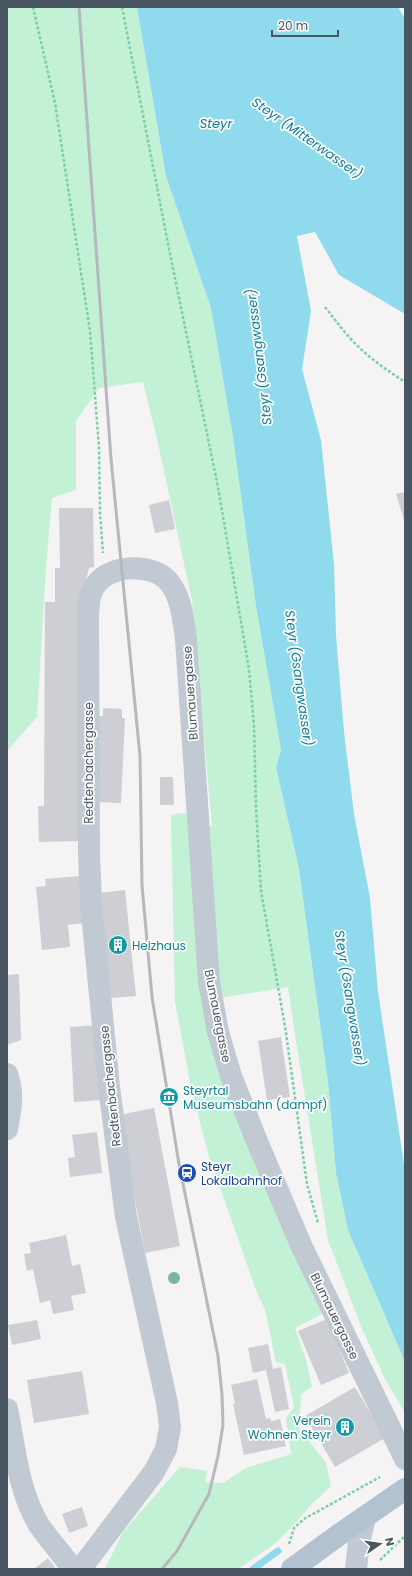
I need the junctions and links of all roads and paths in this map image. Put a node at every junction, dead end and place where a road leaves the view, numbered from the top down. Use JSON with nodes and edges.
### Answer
{"nodes":[{"id":1,"x":33,"y":7,"type":"edge"},
{"id":2,"x":122,"y":7,"type":"edge"},
{"id":3,"x":325,"y":307,"type":"dead end"},
{"id":4,"x":405,"y":382,"type":"edge"},
{"id":5,"x":105,"y":574,"type":"junction"},
{"id":6,"x":7,"y":1074,"type":"edge"},
{"id":7,"x":7,"y":1129,"type":"edge"},
{"id":8,"x":319,"y":1226,"type":"dead end"},
{"id":9,"x":7,"y":1409,"type":"edge"},
{"id":10,"x":405,"y":1459,"type":"edge"},
{"id":11,"x":403,"y":1495,"type":"edge"},
{"id":12,"x":365,"y":1518,"type":"junction"},
{"id":13,"x":405,"y":1536,"type":"edge"},
{"id":14,"x":377,"y":1563,"type":"dead end"},
{"id":15,"x":73,"y":1569,"type":"edge"},
{"id":16,"x":78,"y":1569,"type":"edge"},
{"id":17,"x":292,"y":1569,"type":"edge"},
{"id":18,"x":356,"y":1569,"type":"edge"}],
"edges":[{"from":1,"to":5,"type":"path"},
{"from":2,"to":8,"type":"path"},
{"from":3,"to":4,"type":"path"},
{"from":5,"to":10,"type":"street","name":"Blumauergasse"},
{"from":5,"to":16,"type":"street","name":"Redtenbachergasse"},
{"from":6,"to":7,"type":"street"},
{"from":9,"to":15,"type":"street"},
{"from":11,"to":12,"type":"main road"},
{"from":12,"to":17,"type":"main road","bridge":true},
{"from":12,"to":18,"type":"street"},
{"from":13,"to":14,"type":"path"}]}
